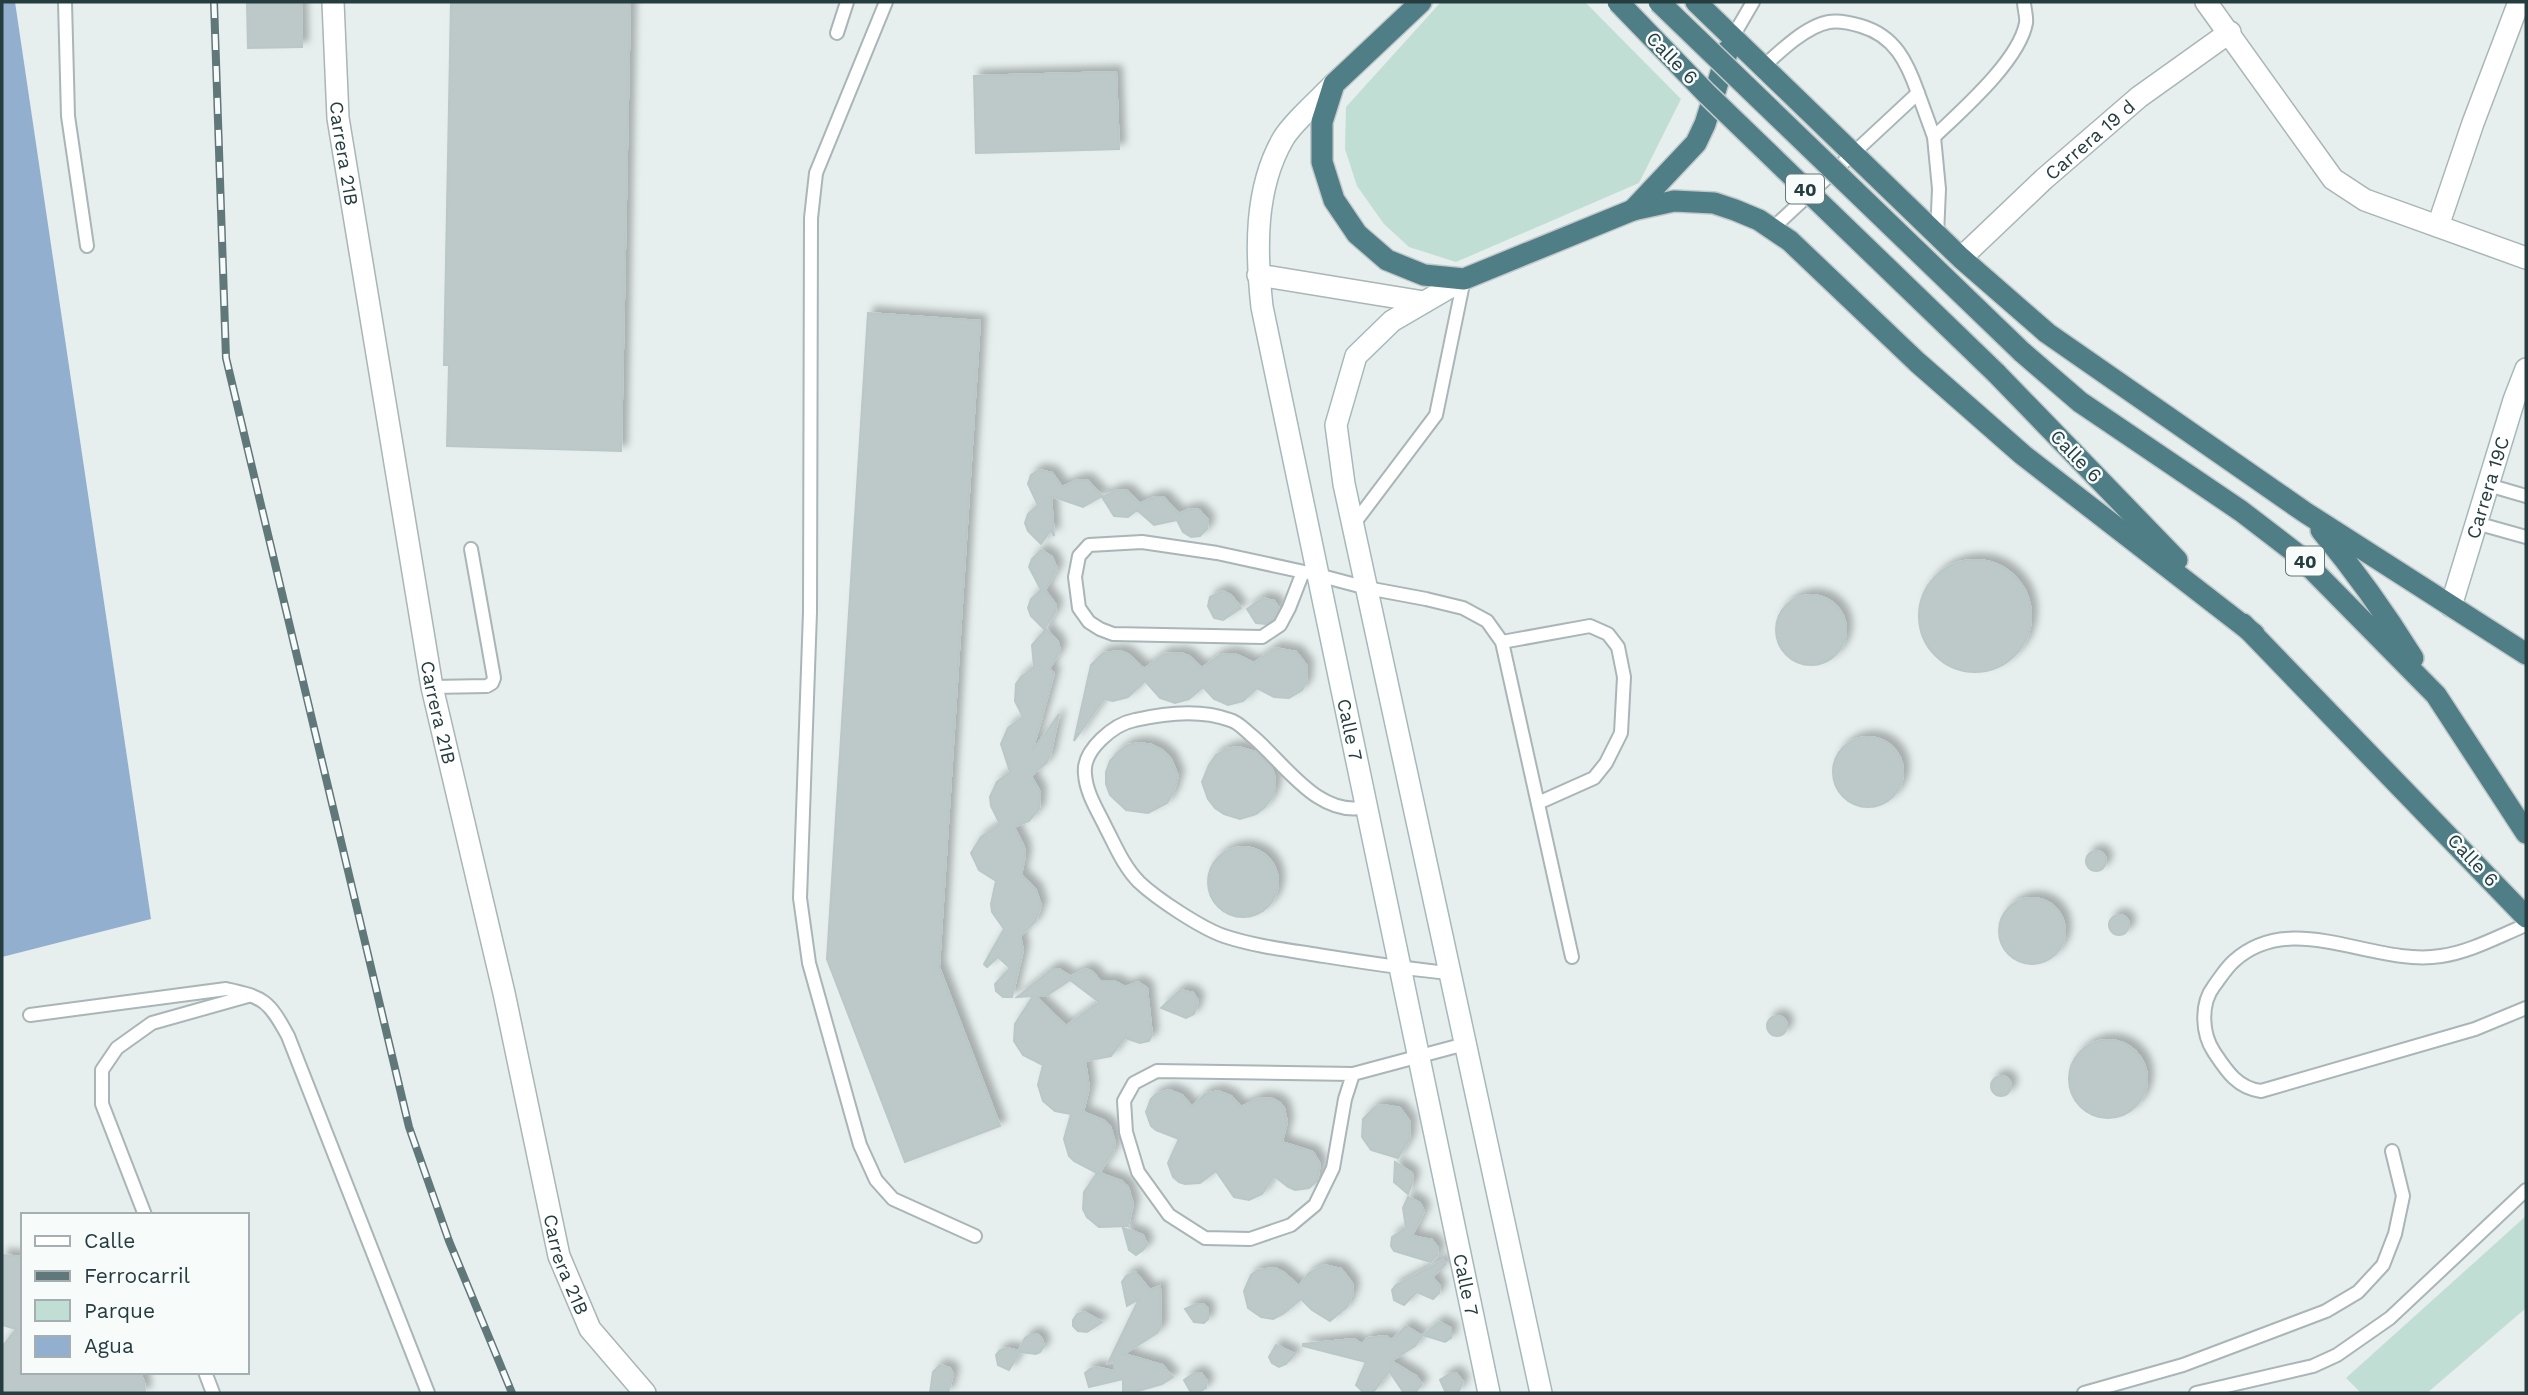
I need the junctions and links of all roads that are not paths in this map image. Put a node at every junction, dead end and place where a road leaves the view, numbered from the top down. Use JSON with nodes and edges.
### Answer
{"nodes":[{"id":1,"x":65,"y":2,"type":"edge"},
{"id":2,"x":333,"y":2,"type":"edge"},
{"id":3,"x":847,"y":2,"type":"edge"},
{"id":4,"x":886,"y":2,"type":"edge"},
{"id":5,"x":1421,"y":2,"type":"edge"},
{"id":6,"x":1618,"y":2,"type":"edge"},
{"id":7,"x":1659,"y":2,"type":"edge"},
{"id":8,"x":1696,"y":2,"type":"edge"},
{"id":9,"x":1753,"y":2,"type":"edge"},
{"id":10,"x":2024,"y":2,"type":"edge"},
{"id":11,"x":2206,"y":2,"type":"edge"},
{"id":12,"x":2519,"y":2,"type":"edge"},
{"id":13,"x":1402,"y":12,"type":"edge"},
{"id":14,"x":2230,"y":32,"type":"junction"},
{"id":15,"x":837,"y":33,"type":"dead end"},
{"id":16,"x":1732,"y":38,"type":"junction"},
{"id":17,"x":1762,"y":68,"type":"junction"},
{"id":18,"x":1334,"y":84,"type":"junction"},
{"id":19,"x":1918,"y":93,"type":"junction"},
{"id":20,"x":1934,"y":137,"type":"junction"},
{"id":21,"x":1853,"y":154,"type":"junction"},
{"id":22,"x":1633,"y":210,"type":"junction"},
{"id":23,"x":2438,"y":226,"type":"junction"},
{"id":24,"x":1773,"y":228,"type":"junction"},
{"id":25,"x":1937,"y":236,"type":"junction"},
{"id":26,"x":87,"y":246,"type":"dead end"},
{"id":27,"x":1961,"y":258,"type":"junction"},
{"id":28,"x":2526,"y":258,"type":"edge"},
{"id":29,"x":1258,"y":275,"type":"junction"},
{"id":30,"x":1464,"y":279,"type":"junction"},
{"id":31,"x":1424,"y":302,"type":"junction"},
{"id":32,"x":2526,"y":369,"type":"edge"},
{"id":33,"x":2488,"y":485,"type":"junction"},
{"id":34,"x":2526,"y":496,"type":"edge"},
{"id":35,"x":2306,"y":513,"type":"junction"},
{"id":36,"x":2476,"y":523,"type":"junction"},
{"id":37,"x":1353,"y":525,"type":"junction"},
{"id":38,"x":2526,"y":537,"type":"edge"},
{"id":39,"x":471,"y":549,"type":"dead end"},
{"id":40,"x":1311,"y":573,"type":"junction"},
{"id":41,"x":1367,"y":588,"type":"junction"},
{"id":42,"x":2451,"y":606,"type":"junction"},
{"id":43,"x":2254,"y":634,"type":"junction"},
{"id":44,"x":1502,"y":642,"type":"junction"},
{"id":45,"x":2526,"y":654,"type":"edge"},
{"id":46,"x":432,"y":687,"type":"junction"},
{"id":47,"x":2436,"y":695,"type":"junction"},
{"id":48,"x":1538,"y":803,"type":"junction"},
{"id":49,"x":1367,"y":807,"type":"junction"},
{"id":50,"x":2526,"y":833,"type":"edge"},
{"id":51,"x":2526,"y":917,"type":"edge"},
{"id":52,"x":2526,"y":925,"type":"edge"},
{"id":53,"x":1572,"y":957,"type":"dead end"},
{"id":54,"x":1401,"y":968,"type":"junction"},
{"id":55,"x":1450,"y":972,"type":"junction"},
{"id":56,"x":253,"y":995,"type":"junction"},
{"id":57,"x":2526,"y":1008,"type":"edge"},
{"id":58,"x":30,"y":1016,"type":"dead end"},
{"id":59,"x":1465,"y":1044,"type":"junction"},
{"id":60,"x":1419,"y":1056,"type":"junction"},
{"id":61,"x":1353,"y":1074,"type":"junction"},
{"id":62,"x":2392,"y":1151,"type":"dead end"},
{"id":63,"x":2526,"y":1190,"type":"edge"},
{"id":64,"x":144,"y":1213,"type":"edge"},
{"id":65,"x":975,"y":1236,"type":"dead end"},
{"id":66,"x":206,"y":1374,"type":"edge"},
{"id":67,"x":213,"y":1393,"type":"edge"},
{"id":68,"x":428,"y":1393,"type":"edge"},
{"id":69,"x":645,"y":1393,"type":"edge"},
{"id":70,"x":1489,"y":1393,"type":"edge"},
{"id":71,"x":1542,"y":1393,"type":"edge"},
{"id":72,"x":2084,"y":1393,"type":"edge"},
{"id":73,"x":2196,"y":1393,"type":"edge"}],
"edges":[{"from":1,"to":26,"type":"lane"},
{"from":2,"to":46,"type":"main road","name":"Carrera 21B"},
{"from":3,"to":15,"type":"lane"},
{"from":4,"to":65,"type":"lane"},
{"from":5,"to":13,"type":"highway"},
{"from":6,"to":43,"type":"highway","name":"Calle 6","number":"40","bridge":true},
{"from":7,"to":47,"type":"highway","name":"Calle 6","number":"40","bridge":true},
{"from":8,"to":16,"type":"highway"},
{"from":9,"to":16,"type":"lane"},
{"from":10,"to":20,"type":"lane"},
{"from":11,"to":14,"type":"main road"},
{"from":12,"to":23,"type":"main road"},
{"from":13,"to":18,"type":"highway"},
{"from":14,"to":23,"type":"main road"},
{"from":14,"to":27,"type":"main road","name":"Carrera 19 d"},
{"from":16,"to":17,"type":"highway"},
{"from":16,"to":22,"type":"highway"},
{"from":17,"to":19,"type":"lane"},
{"from":17,"to":21,"type":"highway"},
{"from":18,"to":29,"type":"main road","name":"Calle 7"},
{"from":18,"to":30,"type":"highway"},
{"from":19,"to":20,"type":"lane"},
{"from":19,"to":21,"type":"lane"},
{"from":20,"to":25,"type":"lane"},
{"from":21,"to":24,"type":"lane"},
{"from":21,"to":25,"type":"highway"},
{"from":22,"to":24,"type":"highway"},
{"from":22,"to":30,"type":"highway"},
{"from":23,"to":28,"type":"main road"},
{"from":24,"to":43,"type":"highway"},
{"from":25,"to":27,"type":"highway"},
{"from":27,"to":35,"type":"highway"},
{"from":29,"to":31,"type":"main road"},
{"from":29,"to":40,"type":"main road","name":"Calle 7"},
{"from":30,"to":31,"type":"main road"},
{"from":30,"to":37,"type":"lane"},
{"from":31,"to":37,"type":"main road"},
{"from":32,"to":33,"type":"main road","name":"Carrera 19C"},
{"from":33,"to":34,"type":"lane"},
{"from":33,"to":36,"type":"main road","name":"Carrera 19C"},
{"from":35,"to":42,"type":"highway"},
{"from":35,"to":47,"type":"highway"},
{"from":36,"to":38,"type":"lane"},
{"from":36,"to":42,"type":"main road","name":"Carrera 19C"},
{"from":37,"to":41,"type":"main road"},
{"from":39,"to":46,"type":"lane"},
{"from":40,"to":40,"type":"lane"},
{"from":40,"to":41,"type":"lane"},
{"from":40,"to":49,"type":"main road","name":"Calle 7"},
{"from":41,"to":44,"type":"lane"},
{"from":41,"to":55,"type":"main road"},
{"from":42,"to":45,"type":"highway"},
{"from":43,"to":51,"type":"highway","name":"Calle 6","number":"40"},
{"from":44,"to":48,"type":"lane"},
{"from":44,"to":48,"type":"lane"},
{"from":46,"to":69,"type":"main road","name":"Carrera 21B"},
{"from":47,"to":50,"type":"highway","name":"Calle 6","number":"40"},
{"from":48,"to":53,"type":"lane"},
{"from":49,"to":54,"type":"main road","name":"Calle 7"},
{"from":49,"to":54,"type":"lane"},
{"from":52,"to":57,"type":"lane"},
{"from":54,"to":55,"type":"lane"},
{"from":54,"to":60,"type":"main road","name":"Calle 7"},
{"from":55,"to":59,"type":"main road"},
{"from":56,"to":58,"type":"lane"},
{"from":56,"to":64,"type":"lane"},
{"from":56,"to":68,"type":"lane"},
{"from":59,"to":60,"type":"lane"},
{"from":59,"to":71,"type":"main road"},
{"from":60,"to":61,"type":"lane"},
{"from":60,"to":70,"type":"main road","name":"Calle 7"},
{"from":61,"to":61,"type":"lane"},
{"from":62,"to":72,"type":"lane"},
{"from":63,"to":73,"type":"lane"},
{"from":66,"to":67,"type":"lane"}]}
